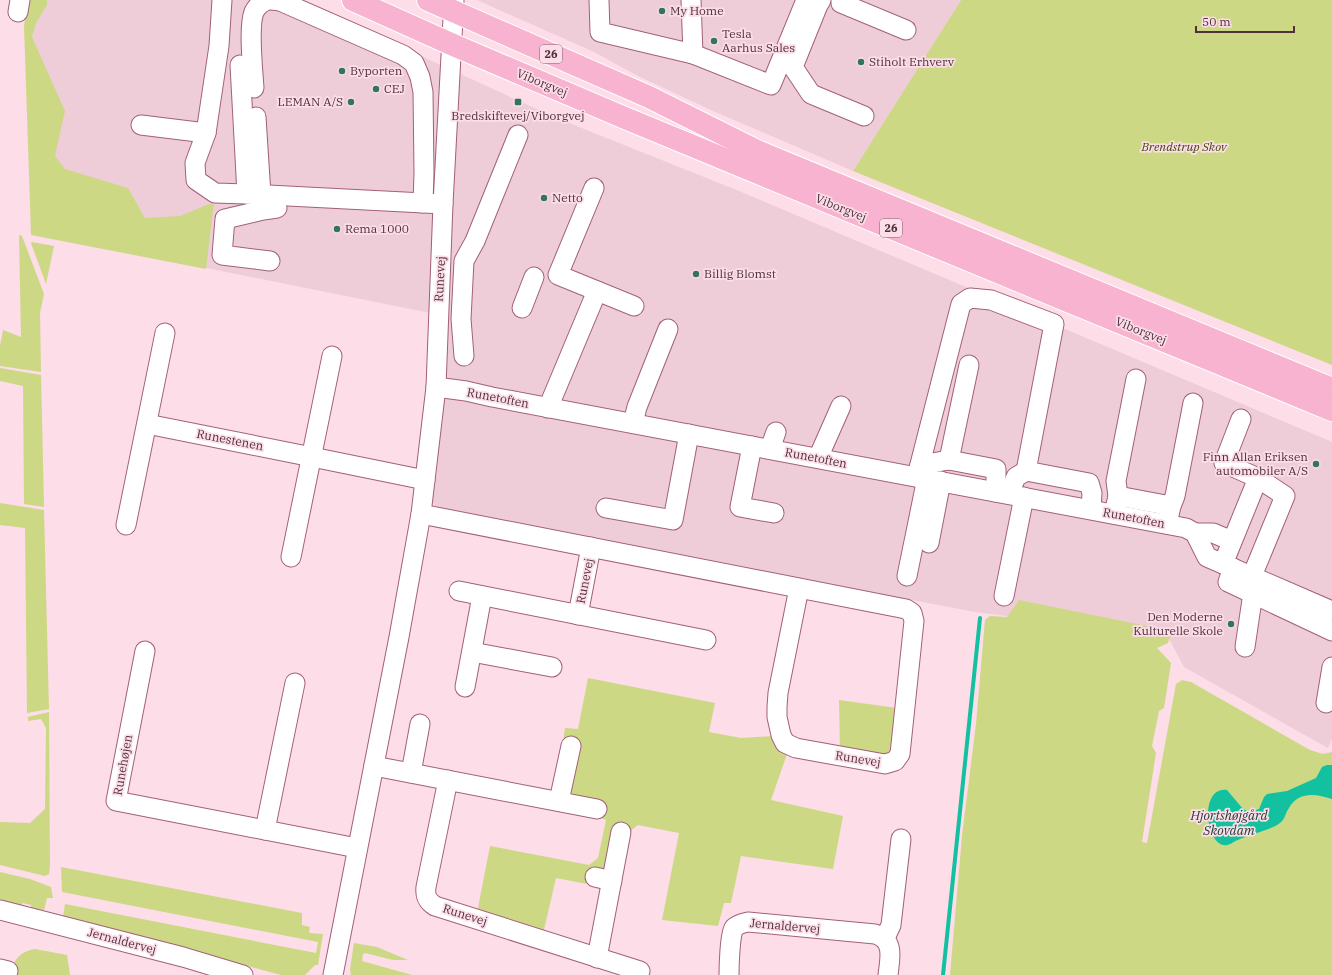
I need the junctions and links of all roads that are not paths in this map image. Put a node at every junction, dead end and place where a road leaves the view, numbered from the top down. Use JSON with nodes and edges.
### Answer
{"nodes":[{"id":1,"x":222,"y":0,"type":"edge"},
{"id":2,"x":268,"y":0,"type":"edge"},
{"id":3,"x":272,"y":0,"type":"edge"},
{"id":4,"x":353,"y":0,"type":"edge"},
{"id":5,"x":428,"y":0,"type":"edge"},
{"id":6,"x":599,"y":0,"type":"edge"},
{"id":7,"x":691,"y":0,"type":"edge"},
{"id":8,"x":806,"y":0,"type":"edge"},
{"id":9,"x":821,"y":0,"type":"edge"},
{"id":10,"x":841,"y":0,"type":"edge"},
{"id":11,"x":454,"y":6,"type":"edge"},
{"id":12,"x":906,"y":30,"type":"dead end"},
{"id":13,"x":451,"y":44,"type":"junction"},
{"id":14,"x":693,"y":54,"type":"junction"},
{"id":15,"x":240,"y":66,"type":"dead end"},
{"id":16,"x":864,"y":116,"type":"dead end"},
{"id":17,"x":141,"y":125,"type":"dead end"},
{"id":18,"x":206,"y":133,"type":"junction"},
{"id":19,"x":518,"y":135,"type":"dead end"},
{"id":20,"x":594,"y":188,"type":"dead end"},
{"id":21,"x":254,"y":195,"type":"junction"},
{"id":22,"x":423,"y":203,"type":"junction"},
{"id":23,"x":443,"y":204,"type":"junction"},
{"id":24,"x":277,"y":208,"type":"dead end"},
{"id":25,"x":441,"y":243,"type":"junction"},
{"id":26,"x":470,"y":250,"type":"junction"},
{"id":27,"x":270,"y":261,"type":"dead end"},
{"id":28,"x":534,"y":277,"type":"dead end"},
{"id":29,"x":597,"y":291,"type":"junction"},
{"id":30,"x":634,"y":306,"type":"dead end"},
{"id":31,"x":522,"y":308,"type":"dead end"},
{"id":32,"x":668,"y":329,"type":"dead end"},
{"id":33,"x":165,"y":334,"type":"dead end"},
{"id":34,"x":332,"y":356,"type":"dead end"},
{"id":35,"x":464,"y":356,"type":"dead end"},
{"id":36,"x":969,"y":364,"type":"dead end"},
{"id":37,"x":1136,"y":379,"type":"dead end"},
{"id":38,"x":436,"y":387,"type":"junction"},
{"id":39,"x":1332,"y":389,"type":"edge"},
{"id":40,"x":1192,"y":403,"type":"dead end"},
{"id":41,"x":841,"y":406,"type":"dead end"},
{"id":42,"x":548,"y":408,"type":"junction"},
{"id":43,"x":1332,"y":410,"type":"edge"},
{"id":44,"x":1241,"y":419,"type":"dead end"},
{"id":45,"x":633,"y":423,"type":"junction"},
{"id":46,"x":147,"y":424,"type":"junction"},
{"id":47,"x":689,"y":434,"type":"junction"},
{"id":48,"x":752,"y":446,"type":"junction"},
{"id":49,"x":312,"y":456,"type":"junction"},
{"id":50,"x":818,"y":458,"type":"junction"},
{"id":51,"x":949,"y":460,"type":"junction"},
{"id":52,"x":1026,"y":471,"type":"junction"},
{"id":53,"x":926,"y":475,"type":"junction"},
{"id":54,"x":1258,"y":478,"type":"junction"},
{"id":55,"x":425,"y":480,"type":"junction"},
{"id":56,"x":1010,"y":494,"type":"junction"},
{"id":57,"x":1116,"y":505,"type":"junction"},
{"id":58,"x":606,"y":508,"type":"dead end"},
{"id":59,"x":1091,"y":510,"type":"junction"},
{"id":60,"x":774,"y":513,"type":"dead end"},
{"id":61,"x":421,"y":514,"type":"junction"},
{"id":62,"x":1169,"y":515,"type":"junction"},
{"id":63,"x":126,"y":526,"type":"dead end"},
{"id":64,"x":1195,"y":533,"type":"junction"},
{"id":65,"x":929,"y":542,"type":"dead end"},
{"id":66,"x":1232,"y":542,"type":"junction"},
{"id":67,"x":591,"y":547,"type":"junction"},
{"id":68,"x":292,"y":557,"type":"dead end"},
{"id":69,"x":1228,"y":566,"type":"junction"},
{"id":70,"x":907,"y":576,"type":"dead end"},
{"id":71,"x":1253,"y":585,"type":"junction"},
{"id":72,"x":798,"y":588,"type":"junction"},
{"id":73,"x":459,"y":591,"type":"dead end"},
{"id":74,"x":482,"y":596,"type":"junction"},
{"id":75,"x":1004,"y":596,"type":"dead end"},
{"id":76,"x":1332,"y":611,"type":"edge"},
{"id":77,"x":578,"y":615,"type":"junction"},
{"id":78,"x":1332,"y":631,"type":"edge"},
{"id":79,"x":706,"y":640,"type":"dead end"},
{"id":80,"x":1245,"y":647,"type":"dead end"},
{"id":81,"x":145,"y":651,"type":"dead end"},
{"id":82,"x":472,"y":652,"type":"junction"},
{"id":83,"x":552,"y":667,"type":"dead end"},
{"id":84,"x":1332,"y":667,"type":"edge"},
{"id":85,"x":295,"y":683,"type":"dead end"},
{"id":86,"x":465,"y":688,"type":"dead end"},
{"id":87,"x":1326,"y":704,"type":"dead end"},
{"id":88,"x":420,"y":724,"type":"dead end"},
{"id":89,"x":570,"y":746,"type":"dead end"},
{"id":90,"x":374,"y":766,"type":"junction"},
{"id":91,"x":410,"y":773,"type":"junction"},
{"id":92,"x":448,"y":780,"type":"junction"},
{"id":93,"x":559,"y":801,"type":"junction"},
{"id":94,"x":597,"y":809,"type":"dead end"},
{"id":95,"x":265,"y":830,"type":"junction"},
{"id":96,"x":621,"y":832,"type":"dead end"},
{"id":97,"x":900,"y":839,"type":"dead end"},
{"id":98,"x":357,"y":848,"type":"junction"},
{"id":99,"x":0,"y":910,"type":"edge"},
{"id":100,"x":885,"y":938,"type":"junction"},
{"id":101,"x":597,"y":958,"type":"junction"},
{"id":102,"x":640,"y":972,"type":"dead end"},
{"id":103,"x":243,"y":975,"type":"edge"},
{"id":104,"x":333,"y":975,"type":"edge"},
{"id":105,"x":729,"y":975,"type":"edge"},
{"id":106,"x":888,"y":975,"type":"edge"}],
"edges":[{"from":1,"to":18,"type":"street"},
{"from":2,"to":21,"type":"street"},
{"from":3,"to":22,"type":"street"},
{"from":4,"to":13,"type":"main road","name":"Viborgvej","number":"26"},
{"from":5,"to":11,"type":"main road","name":"Viborgvej","number":"26"},
{"from":6,"to":14,"type":"street"},
{"from":7,"to":14,"type":"street"},
{"from":8,"to":14,"type":"street"},
{"from":9,"to":16,"type":"street"},
{"from":10,"to":12,"type":"street"},
{"from":11,"to":13,"type":"street","name":"Runevej"},
{"from":11,"to":39,"type":"main road","name":"Viborgvej","number":"26"},
{"from":13,"to":23,"type":"street","name":"Runevej"},
{"from":13,"to":43,"type":"main road","name":"Viborgvej","number":"26"},
{"from":15,"to":21,"type":"street"},
{"from":17,"to":18,"type":"street"},
{"from":18,"to":21,"type":"street"},
{"from":19,"to":26,"type":"street"},
{"from":20,"to":29,"type":"street"},
{"from":21,"to":22,"type":"street"},
{"from":22,"to":23,"type":"street"},
{"from":23,"to":25,"type":"street","name":"Runevej"},
{"from":24,"to":27,"type":"street"},
{"from":25,"to":26,"type":"street"},
{"from":25,"to":38,"type":"street","name":"Runevej"},
{"from":26,"to":35,"type":"street"},
{"from":28,"to":31,"type":"street"},
{"from":29,"to":30,"type":"street"},
{"from":29,"to":42,"type":"street"},
{"from":32,"to":45,"type":"street"},
{"from":33,"to":46,"type":"street"},
{"from":34,"to":49,"type":"street"},
{"from":36,"to":51,"type":"street"},
{"from":37,"to":57,"type":"street"},
{"from":38,"to":42,"type":"street","name":"Runetoften"},
{"from":38,"to":55,"type":"street","name":"Runevej"},
{"from":40,"to":62,"type":"street"},
{"from":41,"to":50,"type":"street"},
{"from":42,"to":45,"type":"street","name":"Runetoften"},
{"from":44,"to":54,"type":"street"},
{"from":45,"to":47,"type":"street","name":"Runetoften"},
{"from":46,"to":49,"type":"street","name":"Runestenen"},
{"from":46,"to":63,"type":"street"},
{"from":47,"to":48,"type":"street","name":"Runetoften"},
{"from":47,"to":58,"type":"street"},
{"from":48,"to":50,"type":"street","name":"Runetoften"},
{"from":48,"to":60,"type":"street"},
{"from":49,"to":55,"type":"street","name":"Runestenen"},
{"from":49,"to":68,"type":"street"},
{"from":50,"to":53,"type":"street","name":"Runetoften"},
{"from":51,"to":53,"type":"street"},
{"from":51,"to":56,"type":"street"},
{"from":52,"to":53,"type":"street"},
{"from":52,"to":56,"type":"street"},
{"from":52,"to":59,"type":"street"},
{"from":53,"to":56,"type":"street","name":"Runetoften"},
{"from":53,"to":65,"type":"street"},
{"from":53,"to":70,"type":"street"},
{"from":54,"to":66,"type":"street"},
{"from":54,"to":71,"type":"street"},
{"from":55,"to":61,"type":"street","name":"Runevej"},
{"from":56,"to":59,"type":"street","name":"Runetoften"},
{"from":56,"to":75,"type":"street"},
{"from":57,"to":59,"type":"street","name":"Runetoften"},
{"from":57,"to":62,"type":"street","name":"Runetoften"},
{"from":61,"to":67,"type":"street","name":"Runevej"},
{"from":61,"to":90,"type":"street","name":"Runevej"},
{"from":62,"to":64,"type":"street","name":"Runetoften"},
{"from":64,"to":66,"type":"street","name":"Runetoften"},
{"from":64,"to":69,"type":"street"},
{"from":66,"to":69,"type":"street"},
{"from":67,"to":72,"type":"street","name":"Runevej"},
{"from":67,"to":77,"type":"street","name":"Runevej"},
{"from":69,"to":71,"type":"street"},
{"from":71,"to":76,"type":"street"},
{"from":71,"to":78,"type":"street"},
{"from":71,"to":80,"type":"street"},
{"from":72,"to":72,"type":"street","name":"Runevej"},
{"from":73,"to":74,"type":"street","name":"Runevej"},
{"from":74,"to":77,"type":"street","name":"Runevej"},
{"from":74,"to":82,"type":"street"},
{"from":77,"to":79,"type":"street","name":"Runevej"},
{"from":81,"to":95,"type":"street","name":"Runehøjen"},
{"from":82,"to":83,"type":"street"},
{"from":82,"to":86,"type":"street"},
{"from":84,"to":87,"type":"street"},
{"from":85,"to":95,"type":"street"},
{"from":88,"to":91,"type":"street"},
{"from":89,"to":93,"type":"street"},
{"from":90,"to":91,"type":"street"},
{"from":90,"to":98,"type":"street","name":"Runevej"},
{"from":91,"to":92,"type":"street"},
{"from":92,"to":93,"type":"street"},
{"from":92,"to":101,"type":"street","name":"Runevej"},
{"from":93,"to":94,"type":"street"},
{"from":95,"to":98,"type":"street","name":"Runehøjen"},
{"from":96,"to":101,"type":"street"},
{"from":97,"to":100,"type":"street"},
{"from":98,"to":104,"type":"street","name":"Runevej"},
{"from":99,"to":103,"type":"street","name":"Jernaldervej"},
{"from":100,"to":105,"type":"street","name":"Jernaldervej"},
{"from":100,"to":106,"type":"street"},
{"from":101,"to":102,"type":"street","name":"Runevej"}]}
